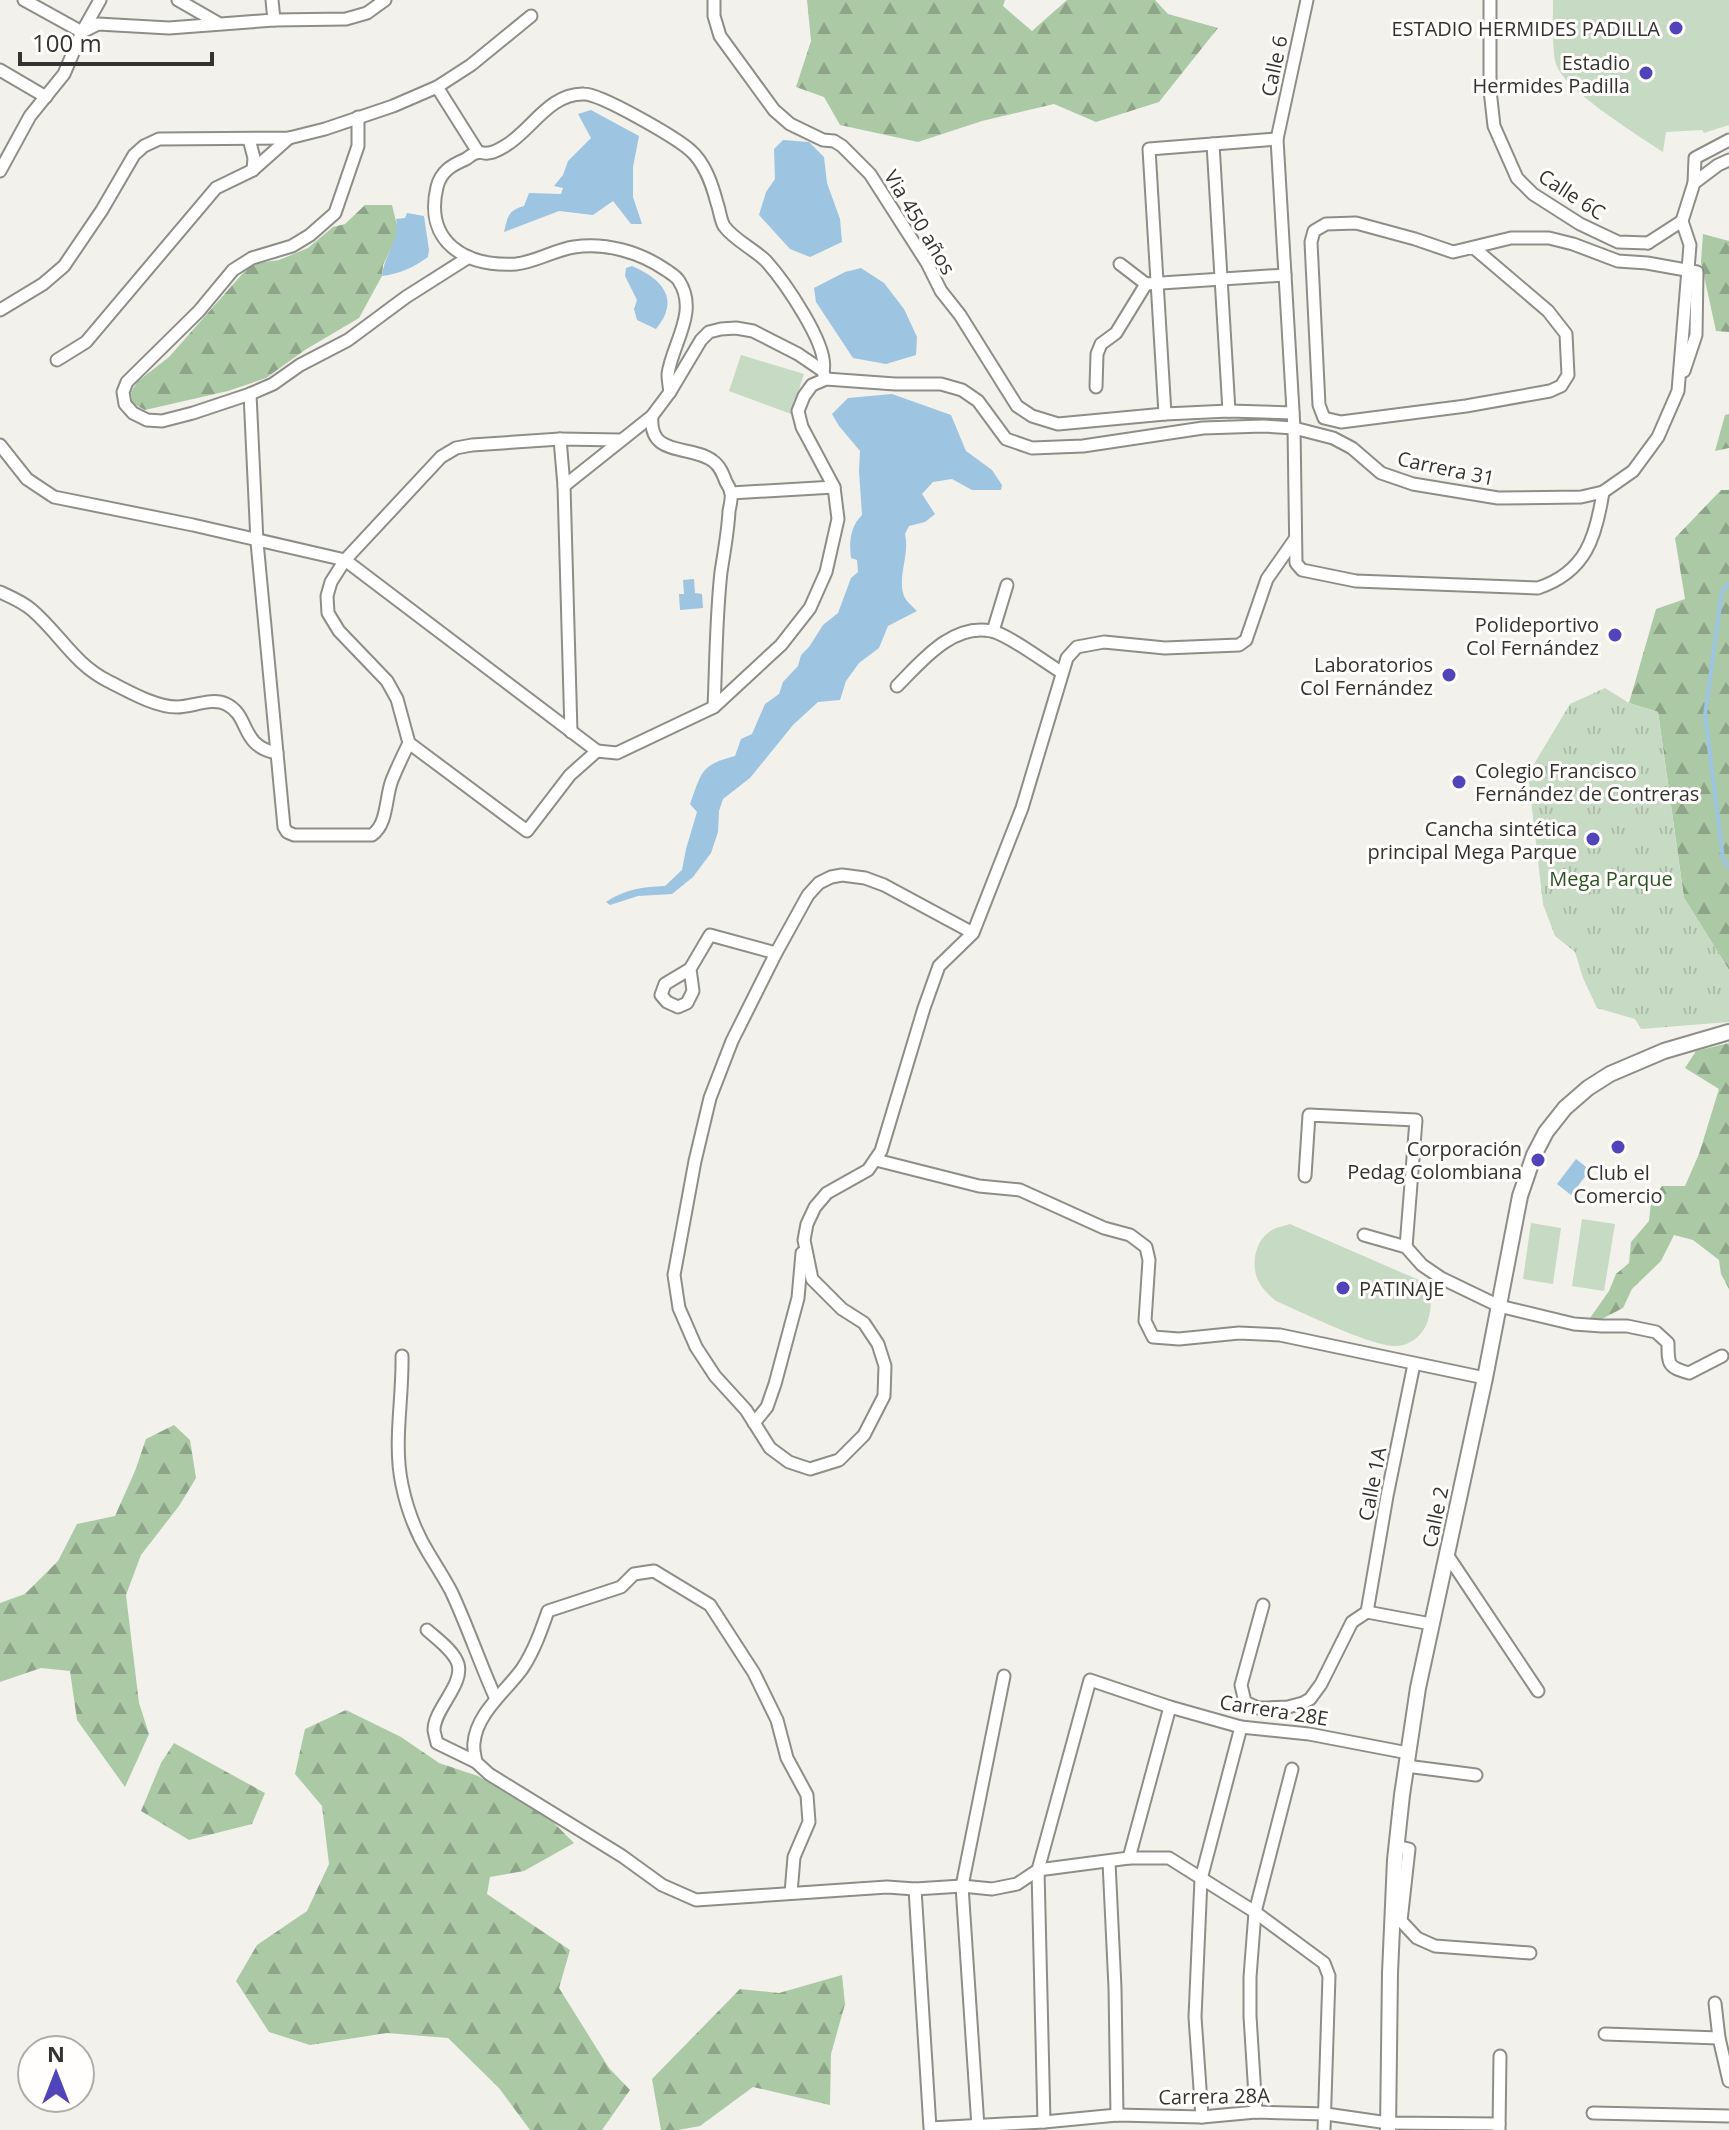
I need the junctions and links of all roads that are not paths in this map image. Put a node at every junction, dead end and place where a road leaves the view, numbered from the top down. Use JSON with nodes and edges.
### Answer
{"nodes":[{"id":1,"x":24,"y":0,"type":"edge"},
{"id":2,"x":100,"y":0,"type":"edge"},
{"id":3,"x":178,"y":0,"type":"edge"},
{"id":4,"x":272,"y":0,"type":"edge"},
{"id":5,"x":385,"y":0,"type":"edge"},
{"id":6,"x":714,"y":0,"type":"edge"},
{"id":7,"x":1307,"y":0,"type":"edge"},
{"id":8,"x":1490,"y":0,"type":"edge"},
{"id":9,"x":531,"y":16,"type":"dead end"},
{"id":10,"x":274,"y":20,"type":"junction"},
{"id":11,"x":219,"y":23,"type":"junction"},
{"id":12,"x":82,"y":32,"type":"junction"},
{"id":13,"x":0,"y":70,"type":"edge"},
{"id":14,"x":437,"y":87,"type":"junction"},
{"id":15,"x":46,"y":97,"type":"junction"},
{"id":16,"x":358,"y":117,"type":"junction"},
{"id":17,"x":289,"y":138,"type":"junction"},
{"id":18,"x":249,"y":139,"type":"junction"},
{"id":19,"x":1277,"y":139,"type":"junction"},
{"id":20,"x":1729,"y":140,"type":"edge"},
{"id":21,"x":1213,"y":144,"type":"junction"},
{"id":22,"x":478,"y":152,"type":"junction"},
{"id":23,"x":1729,"y":160,"type":"edge"},
{"id":24,"x":253,"y":170,"type":"junction"},
{"id":25,"x":0,"y":171,"type":"edge"},
{"id":26,"x":1694,"y":183,"type":"junction"},
{"id":27,"x":1682,"y":221,"type":"junction"},
{"id":28,"x":1497,"y":241,"type":"junction"},
{"id":29,"x":1648,"y":243,"type":"junction"},
{"id":30,"x":1474,"y":248,"type":"junction"},
{"id":31,"x":469,"y":257,"type":"junction"},
{"id":32,"x":1647,"y":263,"type":"junction"},
{"id":33,"x":1120,"y":264,"type":"dead end"},
{"id":34,"x":1498,"y":268,"type":"junction"},
{"id":35,"x":1688,"y":269,"type":"junction"},
{"id":36,"x":1285,"y":275,"type":"junction"},
{"id":37,"x":1222,"y":279,"type":"junction"},
{"id":38,"x":1152,"y":284,"type":"junction"},
{"id":39,"x":0,"y":310,"type":"edge"},
{"id":40,"x":57,"y":360,"type":"dead end"},
{"id":41,"x":824,"y":375,"type":"junction"},
{"id":42,"x":1096,"y":387,"type":"dead end"},
{"id":43,"x":670,"y":392,"type":"junction"},
{"id":44,"x":250,"y":394,"type":"junction"},
{"id":45,"x":1229,"y":411,"type":"junction"},
{"id":46,"x":1293,"y":413,"type":"junction"},
{"id":47,"x":1165,"y":414,"type":"junction"},
{"id":48,"x":652,"y":416,"type":"junction"},
{"id":49,"x":1294,"y":428,"type":"junction"},
{"id":50,"x":560,"y":439,"type":"junction"},
{"id":51,"x":620,"y":440,"type":"junction"},
{"id":52,"x":0,"y":445,"type":"edge"},
{"id":53,"x":564,"y":486,"type":"junction"},
{"id":54,"x":834,"y":487,"type":"junction"},
{"id":55,"x":1603,"y":492,"type":"junction"},
{"id":56,"x":731,"y":493,"type":"junction"},
{"id":57,"x":1295,"y":539,"type":"junction"},
{"id":58,"x":257,"y":542,"type":"junction"},
{"id":59,"x":345,"y":560,"type":"junction"},
{"id":60,"x":1007,"y":585,"type":"dead end"},
{"id":61,"x":0,"y":592,"type":"edge"},
{"id":62,"x":993,"y":631,"type":"junction"},
{"id":63,"x":1061,"y":672,"type":"junction"},
{"id":64,"x":897,"y":686,"type":"dead end"},
{"id":65,"x":714,"y":707,"type":"junction"},
{"id":66,"x":571,"y":732,"type":"junction"},
{"id":67,"x":409,"y":743,"type":"junction"},
{"id":68,"x":597,"y":751,"type":"junction"},
{"id":69,"x":277,"y":753,"type":"junction"},
{"id":70,"x":973,"y":933,"type":"junction"},
{"id":71,"x":776,"y":953,"type":"junction"},
{"id":72,"x":690,"y":969,"type":"dead end"},
{"id":73,"x":1729,"y":1032,"type":"edge"},
{"id":74,"x":876,"y":1160,"type":"junction"},
{"id":75,"x":1305,"y":1176,"type":"dead end"},
{"id":76,"x":1364,"y":1235,"type":"dead end"},
{"id":77,"x":804,"y":1240,"type":"junction"},
{"id":78,"x":1406,"y":1247,"type":"junction"},
{"id":79,"x":1499,"y":1306,"type":"junction"},
{"id":80,"x":402,"y":1356,"type":"dead end"},
{"id":81,"x":1722,"y":1356,"type":"dead end"},
{"id":82,"x":1414,"y":1364,"type":"junction"},
{"id":83,"x":1485,"y":1378,"type":"junction"},
{"id":84,"x":754,"y":1423,"type":"junction"},
{"id":85,"x":1448,"y":1556,"type":"junction"},
{"id":86,"x":1263,"y":1605,"type":"dead end"},
{"id":87,"x":1367,"y":1612,"type":"junction"},
{"id":88,"x":1431,"y":1624,"type":"junction"},
{"id":89,"x":427,"y":1630,"type":"dead end"},
{"id":90,"x":1004,"y":1676,"type":"dead end"},
{"id":91,"x":1538,"y":1691,"type":"dead end"},
{"id":92,"x":496,"y":1699,"type":"junction"},
{"id":93,"x":1170,"y":1707,"type":"junction"},
{"id":94,"x":1241,"y":1727,"type":"junction"},
{"id":95,"x":1407,"y":1759,"type":"junction"},
{"id":96,"x":476,"y":1762,"type":"junction"},
{"id":97,"x":1292,"y":1769,"type":"dead end"},
{"id":98,"x":1476,"y":1775,"type":"dead end"},
{"id":99,"x":1399,"y":1856,"type":"junction"},
{"id":100,"x":1129,"y":1858,"type":"junction"},
{"id":101,"x":1109,"y":1862,"type":"junction"},
{"id":102,"x":1038,"y":1870,"type":"junction"},
{"id":103,"x":1201,"y":1879,"type":"junction"},
{"id":104,"x":962,"y":1886,"type":"junction"},
{"id":105,"x":915,"y":1889,"type":"junction"},
{"id":106,"x":791,"y":1893,"type":"junction"},
{"id":107,"x":1255,"y":1912,"type":"junction"},
{"id":108,"x":1530,"y":1953,"type":"dead end"},
{"id":109,"x":1715,"y":2003,"type":"dead end"},
{"id":110,"x":1605,"y":2034,"type":"dead end"},
{"id":111,"x":1719,"y":2038,"type":"junction"},
{"id":112,"x":1500,"y":2056,"type":"dead end"},
{"id":113,"x":1729,"y":2081,"type":"edge"},
{"id":114,"x":1256,"y":2112,"type":"junction"},
{"id":115,"x":1593,"y":2113,"type":"dead end"},
{"id":116,"x":1326,"y":2114,"type":"junction"},
{"id":117,"x":1117,"y":2115,"type":"junction"},
{"id":118,"x":1729,"y":2116,"type":"edge"},
{"id":119,"x":1202,"y":2117,"type":"junction"},
{"id":120,"x":1044,"y":2122,"type":"junction"},
{"id":121,"x":1388,"y":2126,"type":"edge"},
{"id":122,"x":978,"y":2127,"type":"junction"},
{"id":123,"x":1499,"y":2127,"type":"edge"},
{"id":124,"x":930,"y":2128,"type":"edge"},
{"id":125,"x":1324,"y":2130,"type":"edge"}],
"edges":[{"from":1,"to":12,"type":"street"},
{"from":2,"to":12,"type":"street"},
{"from":3,"to":11,"type":"street"},
{"from":4,"to":10,"type":"street"},
{"from":5,"to":10,"type":"street"},
{"from":6,"to":47,"type":"street","name":"Via 450 años"},
{"from":7,"to":19,"type":"street","name":"Calle 6"},
{"from":8,"to":29,"type":"street","name":"Calle 6C"},
{"from":9,"to":14,"type":"street"},
{"from":10,"to":11,"type":"street"},
{"from":11,"to":12,"type":"street"},
{"from":12,"to":15,"type":"street"},
{"from":13,"to":15,"type":"street"},
{"from":14,"to":16,"type":"street"},
{"from":14,"to":22,"type":"street"},
{"from":15,"to":25,"type":"street"},
{"from":16,"to":17,"type":"street"},
{"from":16,"to":44,"type":"street"},
{"from":17,"to":18,"type":"street"},
{"from":17,"to":24,"type":"street"},
{"from":18,"to":24,"type":"street"},
{"from":18,"to":39,"type":"street"},
{"from":19,"to":21,"type":"street"},
{"from":19,"to":36,"type":"street","name":"Calle 6"},
{"from":20,"to":26,"type":"street"},
{"from":21,"to":37,"type":"street"},
{"from":21,"to":38,"type":"street"},
{"from":22,"to":31,"type":"street"},
{"from":22,"to":41,"type":"street"},
{"from":23,"to":26,"type":"street"},
{"from":24,"to":40,"type":"street"},
{"from":26,"to":27,"type":"street"},
{"from":27,"to":29,"type":"street"},
{"from":27,"to":35,"type":"street"},
{"from":28,"to":30,"type":"street"},
{"from":28,"to":32,"type":"street"},
{"from":28,"to":34,"type":"street"},
{"from":29,"to":32,"type":"street"},
{"from":30,"to":34,"type":"street"},
{"from":30,"to":34,"type":"street"},
{"from":31,"to":43,"type":"street"},
{"from":31,"to":44,"type":"street"},
{"from":32,"to":35,"type":"street"},
{"from":33,"to":38,"type":"street"},
{"from":35,"to":55,"type":"street"},
{"from":36,"to":37,"type":"street"},
{"from":36,"to":46,"type":"street","name":"Calle 6"},
{"from":37,"to":38,"type":"street"},
{"from":37,"to":45,"type":"street"},
{"from":38,"to":42,"type":"street"},
{"from":38,"to":47,"type":"street"},
{"from":41,"to":43,"type":"street"},
{"from":41,"to":49,"type":"street","name":"Carrera 31"},
{"from":41,"to":54,"type":"street"},
{"from":43,"to":48,"type":"street"},
{"from":44,"to":58,"type":"street"},
{"from":45,"to":46,"type":"street","name":"Via 450 años"},
{"from":45,"to":47,"type":"street","name":"Via 450 años"},
{"from":46,"to":49,"type":"street","name":"Calle 6"},
{"from":48,"to":51,"type":"street"},
{"from":48,"to":56,"type":"street"},
{"from":49,"to":55,"type":"street","name":"Carrera 31"},
{"from":49,"to":57,"type":"street","name":"Calle 6"},
{"from":50,"to":51,"type":"street"},
{"from":50,"to":53,"type":"street"},
{"from":50,"to":59,"type":"street"},
{"from":51,"to":53,"type":"street"},
{"from":52,"to":58,"type":"street"},
{"from":53,"to":66,"type":"street"},
{"from":54,"to":56,"type":"street"},
{"from":54,"to":65,"type":"street"},
{"from":55,"to":57,"type":"street"},
{"from":56,"to":65,"type":"street"},
{"from":57,"to":63,"type":"street"},
{"from":58,"to":59,"type":"street"},
{"from":58,"to":69,"type":"street"},
{"from":59,"to":66,"type":"street"},
{"from":59,"to":67,"type":"street"},
{"from":60,"to":62,"type":"street"},
{"from":61,"to":69,"type":"street"},
{"from":62,"to":63,"type":"street"},
{"from":62,"to":64,"type":"street"},
{"from":63,"to":70,"type":"street"},
{"from":65,"to":68,"type":"street"},
{"from":66,"to":68,"type":"street"},
{"from":67,"to":68,"type":"street"},
{"from":67,"to":69,"type":"street"},
{"from":70,"to":71,"type":"street"},
{"from":70,"to":74,"type":"street"},
{"from":71,"to":72,"type":"street"},
{"from":71,"to":84,"type":"street"},
{"from":73,"to":79,"type":"street","name":"Calle 2"},
{"from":74,"to":77,"type":"street"},
{"from":74,"to":82,"type":"street"},
{"from":75,"to":78,"type":"street"},
{"from":76,"to":78,"type":"street"},
{"from":77,"to":84,"type":"street"},
{"from":77,"to":84,"type":"street"},
{"from":78,"to":79,"type":"street"},
{"from":79,"to":81,"type":"street"},
{"from":79,"to":83,"type":"street","name":"Calle 2"},
{"from":80,"to":92,"type":"street"},
{"from":82,"to":83,"type":"street"},
{"from":82,"to":87,"type":"street","name":"Calle 1A"},
{"from":83,"to":85,"type":"street","name":"Calle 2"},
{"from":85,"to":88,"type":"street","name":"Calle 2"},
{"from":85,"to":91,"type":"street"},
{"from":86,"to":87,"type":"street"},
{"from":87,"to":88,"type":"street"},
{"from":88,"to":95,"type":"street","name":"Calle 2"},
{"from":89,"to":96,"type":"street"},
{"from":90,"to":104,"type":"street"},
{"from":92,"to":96,"type":"street"},
{"from":92,"to":106,"type":"street"},
{"from":93,"to":94,"type":"street","name":"Carrera 28E"},
{"from":93,"to":100,"type":"street"},
{"from":93,"to":102,"type":"street","name":"Carrera 28E"},
{"from":94,"to":95,"type":"street","name":"Carrera 28E"},
{"from":94,"to":103,"type":"street"},
{"from":95,"to":98,"type":"street","name":"Carrera 28E"},
{"from":95,"to":99,"type":"street","name":"Calle 2"},
{"from":96,"to":106,"type":"street"},
{"from":97,"to":107,"type":"street"},
{"from":99,"to":108,"type":"street"},
{"from":99,"to":121,"type":"street","name":"Calle 2"},
{"from":100,"to":101,"type":"street"},
{"from":100,"to":103,"type":"street"},
{"from":101,"to":102,"type":"street"},
{"from":101,"to":117,"type":"street"},
{"from":102,"to":104,"type":"street"},
{"from":102,"to":120,"type":"street"},
{"from":103,"to":107,"type":"street"},
{"from":103,"to":119,"type":"street"},
{"from":104,"to":105,"type":"street"},
{"from":104,"to":122,"type":"street"},
{"from":105,"to":106,"type":"street"},
{"from":105,"to":124,"type":"street"},
{"from":107,"to":114,"type":"street"},
{"from":107,"to":116,"type":"street"},
{"from":109,"to":111,"type":"street"},
{"from":110,"to":111,"type":"street"},
{"from":111,"to":113,"type":"street"},
{"from":112,"to":123,"type":"street"},
{"from":114,"to":116,"type":"street","name":"Carrera 28A"},
{"from":114,"to":119,"type":"street","name":"Carrera 28A"},
{"from":115,"to":118,"type":"street"},
{"from":116,"to":121,"type":"street","name":"Carrera 28A"},
{"from":116,"to":125,"type":"street"},
{"from":117,"to":119,"type":"street","name":"Carrera 28A"},
{"from":117,"to":120,"type":"street","name":"Carrera 28A"},
{"from":120,"to":122,"type":"street","name":"Carrera 28A"},
{"from":121,"to":123,"type":"street","name":"Carrera 28A"},
{"from":122,"to":124,"type":"street","name":"Carrera 28A"}]}
